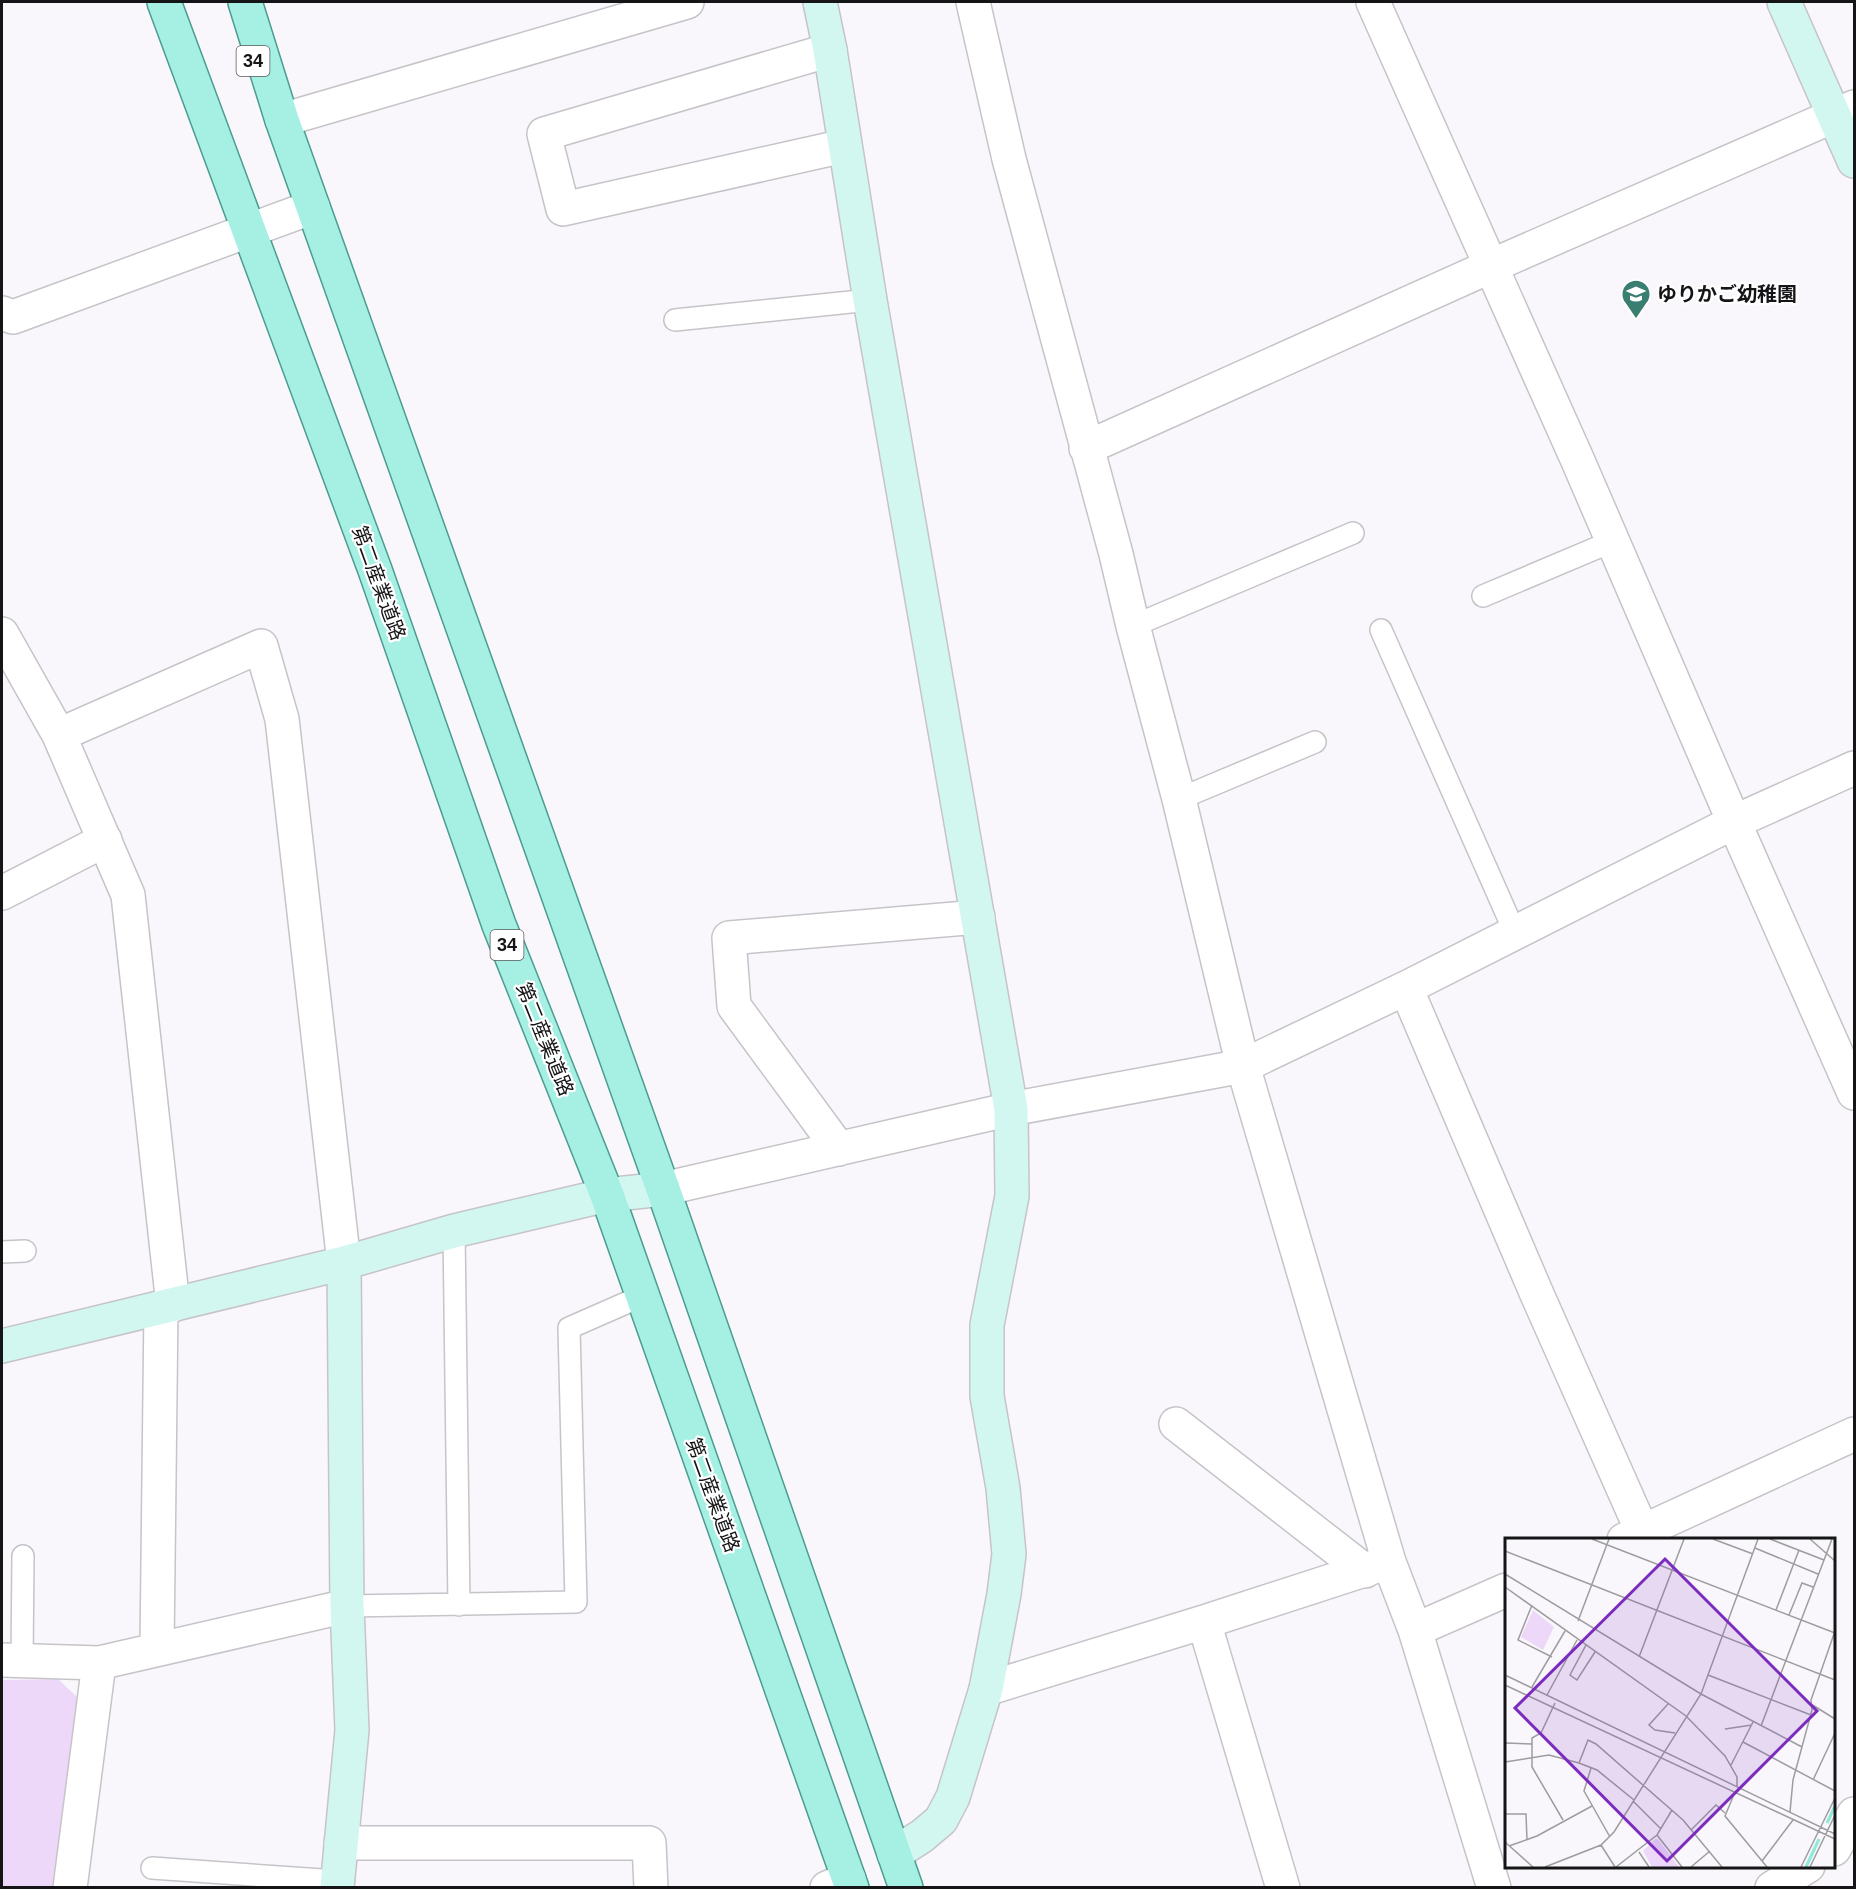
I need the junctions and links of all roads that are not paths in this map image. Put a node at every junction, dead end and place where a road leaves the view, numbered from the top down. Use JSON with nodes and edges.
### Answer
{"nodes":[{"id":1,"x":164,"y":2,"type":"edge"},
{"id":2,"x":179,"y":2,"type":"edge"},
{"id":3,"x":224,"y":2,"type":"edge"},
{"id":4,"x":245,"y":2,"type":"edge"},
{"id":5,"x":687,"y":2,"type":"edge"},
{"id":6,"x":820,"y":2,"type":"edge"},
{"id":7,"x":973,"y":2,"type":"edge"},
{"id":8,"x":1373,"y":2,"type":"edge"},
{"id":9,"x":1784,"y":2,"type":"edge"},
{"id":10,"x":830,"y":50,"type":"junction"},
{"id":11,"x":1844,"y":111,"type":"edge"},
{"id":12,"x":282,"y":120,"type":"junction"},
{"id":13,"x":209,"y":125,"type":"junction"},
{"id":14,"x":844,"y":146,"type":"junction"},
{"id":15,"x":1854,"y":161,"type":"edge"},
{"id":16,"x":313,"y":207,"type":"junction"},
{"id":17,"x":249,"y":231,"type":"junction"},
{"id":18,"x":1491,"y":266,"type":"junction"},
{"id":19,"x":870,"y":300,"type":"junction"},
{"id":20,"x":2,"y":313,"type":"edge"},
{"id":21,"x":675,"y":320,"type":"dead end"},
{"id":22,"x":1086,"y":448,"type":"junction"},
{"id":23,"x":1353,"y":533,"type":"dead end"},
{"id":24,"x":1613,"y":541,"type":"junction"},
{"id":25,"x":1483,"y":596,"type":"dead end"},
{"id":26,"x":1133,"y":626,"type":"junction"},
{"id":27,"x":1381,"y":630,"type":"dead end"},
{"id":28,"x":6,"y":653,"type":"edge"},
{"id":29,"x":59,"y":735,"type":"junction"},
{"id":30,"x":1315,"y":742,"type":"dead end"},
{"id":31,"x":1854,"y":768,"type":"edge"},
{"id":32,"x":1179,"y":799,"type":"junction"},
{"id":33,"x":1734,"y":822,"type":"junction"},
{"id":34,"x":105,"y":840,"type":"junction"},
{"id":35,"x":2,"y":893,"type":"edge"},
{"id":36,"x":978,"y":917,"type":"junction"},
{"id":37,"x":1515,"y":933,"type":"junction"},
{"id":38,"x":1407,"y":988,"type":"junction"},
{"id":39,"x":1243,"y":1066,"type":"junction"},
{"id":40,"x":1854,"y":1094,"type":"edge"},
{"id":41,"x":1011,"y":1109,"type":"junction"},
{"id":42,"x":839,"y":1149,"type":"junction"},
{"id":43,"x":663,"y":1189,"type":"junction"},
{"id":44,"x":607,"y":1196,"type":"junction"},
{"id":45,"x":454,"y":1232,"type":"junction"},
{"id":46,"x":26,"y":1251,"type":"dead end"},
{"id":47,"x":2,"y":1252,"type":"edge"},
{"id":48,"x":344,"y":1263,"type":"junction"},
{"id":49,"x":642,"y":1296,"type":"junction"},
{"id":50,"x":167,"y":1306,"type":"junction"},
{"id":51,"x":2,"y":1346,"type":"edge"},
{"id":52,"x":1176,"y":1424,"type":"dead end"},
{"id":53,"x":1854,"y":1434,"type":"edge"},
{"id":54,"x":1637,"y":1537,"type":"edge"},
{"id":55,"x":23,"y":1556,"type":"dead end"},
{"id":56,"x":1377,"y":1566,"type":"junction"},
{"id":57,"x":1505,"y":1590,"type":"edge"},
{"id":58,"x":459,"y":1605,"type":"junction"},
{"id":59,"x":347,"y":1606,"type":"junction"},
{"id":60,"x":1204,"y":1622,"type":"junction"},
{"id":61,"x":1415,"y":1630,"type":"junction"},
{"id":62,"x":157,"y":1649,"type":"junction"},
{"id":63,"x":12,"y":1661,"type":"edge"},
{"id":64,"x":99,"y":1663,"type":"junction"},
{"id":65,"x":986,"y":1689,"type":"junction"},
{"id":66,"x":1854,"y":1814,"type":"edge"},
{"id":67,"x":341,"y":1842,"type":"junction"},
{"id":68,"x":1835,"y":1846,"type":"edge"},
{"id":69,"x":894,"y":1854,"type":"junction"},
{"id":70,"x":152,"y":1868,"type":"dead end"},
{"id":71,"x":337,"y":1884,"type":"edge"},
{"id":72,"x":842,"y":1885,"type":"edge"},
{"id":73,"x":70,"y":1887,"type":"edge"},
{"id":74,"x":651,"y":1887,"type":"edge"},
{"id":75,"x":906,"y":1887,"type":"edge"},
{"id":76,"x":1284,"y":1887,"type":"edge"},
{"id":77,"x":1494,"y":1887,"type":"edge"}],
"edges":[{"from":1,"to":13,"type":"main road","name":"第二産業道路","number":"34"},
{"from":2,"to":13,"type":"main road","name":"第二産業道路","number":"34"},
{"from":3,"to":12,"type":"main road","number":"34"},
{"from":4,"to":12,"type":"main road","number":"34"},
{"from":5,"to":12,"type":"street"},
{"from":6,"to":10,"type":"street"},
{"from":7,"to":22,"type":"street"},
{"from":8,"to":18,"type":"street"},
{"from":9,"to":11,"type":"street"},
{"from":10,"to":14,"type":"street"},
{"from":10,"to":14,"type":"street"},
{"from":11,"to":15,"type":"street"},
{"from":11,"to":18,"type":"street"},
{"from":12,"to":16,"type":"main road","number":"34"},
{"from":13,"to":17,"type":"main road","name":"第二産業道路","number":"34"},
{"from":14,"to":19,"type":"street"},
{"from":16,"to":17,"type":"street"},
{"from":16,"to":43,"type":"main road","number":"34"},
{"from":17,"to":20,"type":"street"},
{"from":17,"to":44,"type":"main road","name":"第二産業道路","number":"34"},
{"from":18,"to":22,"type":"street"},
{"from":18,"to":24,"type":"street"},
{"from":19,"to":21,"type":"lane"},
{"from":19,"to":36,"type":"street"},
{"from":22,"to":26,"type":"street"},
{"from":23,"to":26,"type":"lane"},
{"from":24,"to":25,"type":"lane"},
{"from":24,"to":33,"type":"street"},
{"from":26,"to":32,"type":"street"},
{"from":27,"to":37,"type":"lane"},
{"from":28,"to":29,"type":"street"},
{"from":29,"to":34,"type":"street"},
{"from":29,"to":48,"type":"street"},
{"from":30,"to":32,"type":"lane"},
{"from":31,"to":33,"type":"street"},
{"from":32,"to":39,"type":"street"},
{"from":33,"to":37,"type":"street"},
{"from":33,"to":40,"type":"street"},
{"from":34,"to":35,"type":"street"},
{"from":34,"to":50,"type":"street"},
{"from":36,"to":41,"type":"street"},
{"from":36,"to":42,"type":"street"},
{"from":37,"to":38,"type":"street"},
{"from":38,"to":39,"type":"street"},
{"from":38,"to":54,"type":"street"},
{"from":39,"to":41,"type":"street"},
{"from":39,"to":56,"type":"street"},
{"from":41,"to":42,"type":"street"},
{"from":41,"to":65,"type":"street"},
{"from":42,"to":43,"type":"street"},
{"from":43,"to":44,"type":"street"},
{"from":43,"to":69,"type":"main road","number":"34"},
{"from":44,"to":45,"type":"street"},
{"from":44,"to":49,"type":"main road","name":"第二産業道路","number":"34"},
{"from":45,"to":48,"type":"street"},
{"from":45,"to":58,"type":"lane"},
{"from":46,"to":47,"type":"lane"},
{"from":48,"to":50,"type":"street"},
{"from":48,"to":59,"type":"street"},
{"from":49,"to":58,"type":"lane"},
{"from":49,"to":72,"type":"main road","name":"第二産業道路","number":"34"},
{"from":50,"to":51,"type":"street"},
{"from":50,"to":62,"type":"street"},
{"from":52,"to":56,"type":"street"},
{"from":53,"to":54,"type":"street"},
{"from":55,"to":63,"type":"lane"},
{"from":56,"to":60,"type":"street"},
{"from":56,"to":61,"type":"street"},
{"from":57,"to":61,"type":"street"},
{"from":58,"to":59,"type":"lane"},
{"from":59,"to":62,"type":"street"},
{"from":59,"to":67,"type":"street"},
{"from":60,"to":65,"type":"street"},
{"from":60,"to":76,"type":"street"},
{"from":61,"to":77,"type":"street"},
{"from":62,"to":64,"type":"street"},
{"from":63,"to":64,"type":"street"},
{"from":64,"to":73,"type":"street"},
{"from":65,"to":69,"type":"street"},
{"from":66,"to":68,"type":"street"},
{"from":67,"to":71,"type":"street"},
{"from":67,"to":74,"type":"street"},
{"from":69,"to":75,"type":"main road","number":"34"},
{"from":70,"to":71,"type":"lane"}]}
